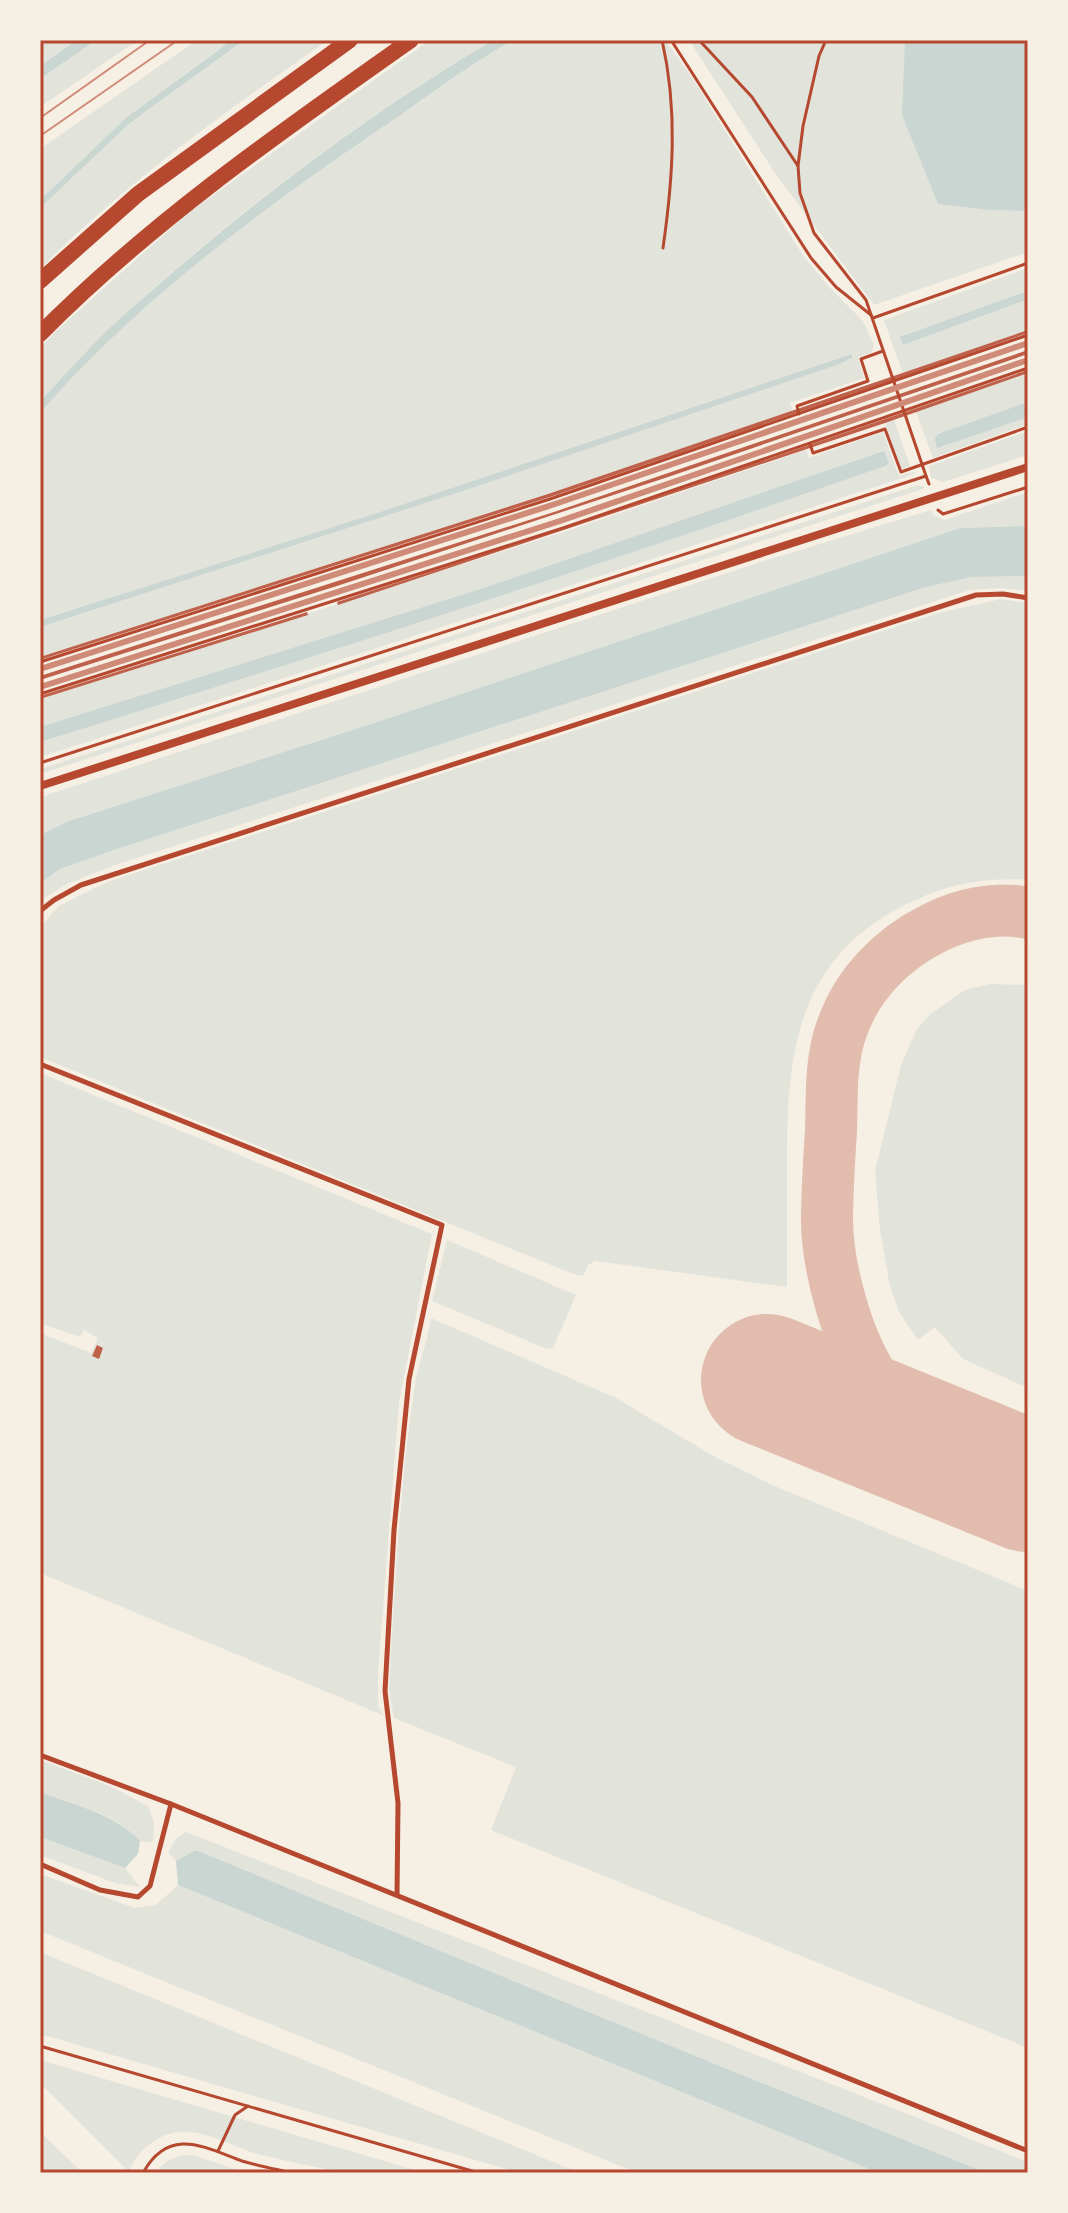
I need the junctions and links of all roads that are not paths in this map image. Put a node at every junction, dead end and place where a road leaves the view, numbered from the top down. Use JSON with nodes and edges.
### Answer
{"nodes":[{"id":1,"x":350,"y":40,"type":"edge"},
{"id":2,"x":411,"y":40,"type":"edge"},
{"id":3,"x":40,"y":281,"type":"edge"},
{"id":4,"x":40,"y":334,"type":"edge"},
{"id":5,"x":1028,"y":467,"type":"edge"},
{"id":6,"x":1028,"y":598,"type":"edge"},
{"id":7,"x":40,"y":786,"type":"edge"},
{"id":8,"x":40,"y":911,"type":"edge"},
{"id":9,"x":40,"y":1064,"type":"edge"},
{"id":10,"x":40,"y":1755,"type":"edge"},
{"id":11,"x":171,"y":1804,"type":"junction"},
{"id":12,"x":40,"y":1864,"type":"edge"},
{"id":13,"x":397,"y":1895,"type":"junction"},
{"id":14,"x":1028,"y":2151,"type":"edge"}],
"edges":[{"from":1,"to":3,"type":"main road"},
{"from":2,"to":4,"type":"main road"},
{"from":5,"to":7,"type":"street"},
{"from":6,"to":8,"type":"lane"},
{"from":9,"to":13,"type":"lane"},
{"from":10,"to":11,"type":"lane"},
{"from":11,"to":12,"type":"lane"},
{"from":11,"to":13,"type":"lane"},
{"from":13,"to":14,"type":"lane"}]}
